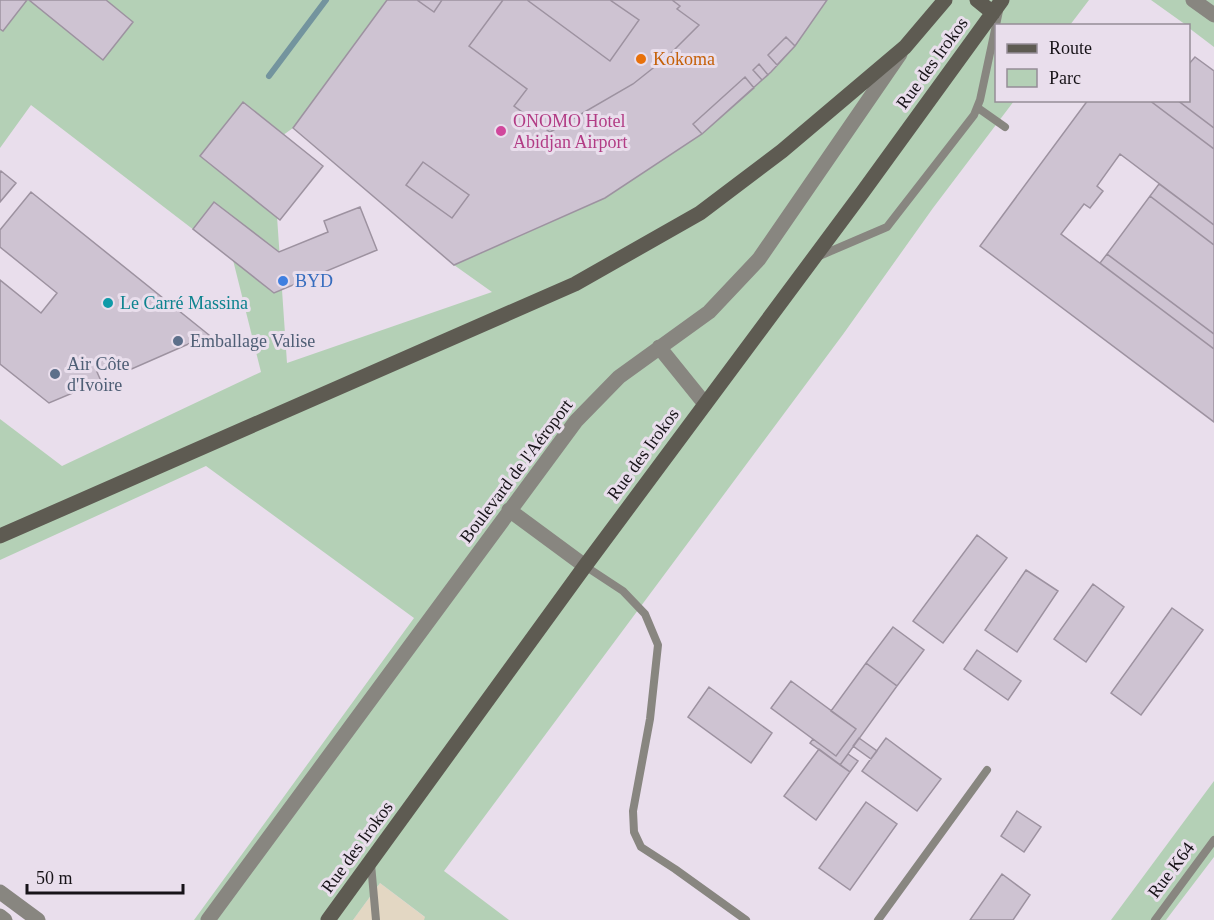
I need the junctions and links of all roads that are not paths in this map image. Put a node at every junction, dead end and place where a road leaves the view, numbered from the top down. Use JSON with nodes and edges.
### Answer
{"nodes":[{"id":1,"x":945,"y":0,"type":"edge"},
{"id":2,"x":977,"y":0,"type":"edge"},
{"id":3,"x":1193,"y":0,"type":"edge"},
{"id":4,"x":999,"y":5,"type":"edge"},
{"id":5,"x":1214,"y":15,"type":"edge"},
{"id":6,"x":995,"y":24,"type":"edge"},
{"id":7,"x":995,"y":25,"type":"edge"},
{"id":8,"x":905,"y":47,"type":"junction"},
{"id":9,"x":978,"y":108,"type":"junction"},
{"id":10,"x":1005,"y":127,"type":"dead end"},
{"id":11,"x":811,"y":259,"type":"junction"},
{"id":12,"x":659,"y":347,"type":"junction"},
{"id":13,"x":705,"y":404,"type":"junction"},
{"id":14,"x":509,"y":510,"type":"junction"},
{"id":15,"x":0,"y":536,"type":"edge"},
{"id":16,"x":585,"y":566,"type":"junction"},
{"id":17,"x":987,"y":770,"type":"dead end"},
{"id":18,"x":1214,"y":840,"type":"edge"},
{"id":19,"x":370,"y":861,"type":"junction"},
{"id":20,"x":0,"y":892,"type":"edge"},
{"id":21,"x":0,"y":916,"type":"edge"},
{"id":22,"x":5,"y":920,"type":"edge"},
{"id":23,"x":38,"y":920,"type":"edge"},
{"id":24,"x":208,"y":920,"type":"edge"},
{"id":25,"x":328,"y":920,"type":"edge"},
{"id":26,"x":376,"y":920,"type":"edge"},
{"id":27,"x":746,"y":920,"type":"edge"},
{"id":28,"x":878,"y":920,"type":"edge"},
{"id":29,"x":1155,"y":920,"type":"edge"}],
"edges":[{"from":1,"to":8,"type":"main road"},
{"from":2,"to":4,"type":"main road"},
{"from":3,"to":5,"type":"street"},
{"from":4,"to":6,"type":"lane"},
{"from":4,"to":11,"type":"main road","name":"Rue des Irokos"},
{"from":7,"to":9,"type":"lane"},
{"from":8,"to":12,"type":"street","name":"Boulevard de l'Aéroport"},
{"from":8,"to":15,"type":"main road"},
{"from":9,"to":10,"type":"lane"},
{"from":9,"to":11,"type":"lane"},
{"from":11,"to":13,"type":"main road","name":"Rue des Irokos"},
{"from":12,"to":13,"type":"street"},
{"from":12,"to":14,"type":"street","name":"Boulevard de l'Aéroport"},
{"from":13,"to":16,"type":"main road","name":"Rue des Irokos"},
{"from":14,"to":16,"type":"street"},
{"from":14,"to":24,"type":"street","name":"Boulevard de l'Aéroport"},
{"from":16,"to":19,"type":"main road","name":"Rue des Irokos"},
{"from":16,"to":27,"type":"lane"},
{"from":17,"to":28,"type":"lane"},
{"from":18,"to":29,"type":"lane","name":"Rue K64"},
{"from":19,"to":25,"type":"main road","name":"Rue des Irokos"},
{"from":19,"to":26,"type":"lane"},
{"from":20,"to":23,"type":"street"},
{"from":21,"to":22,"type":"street"}]}
